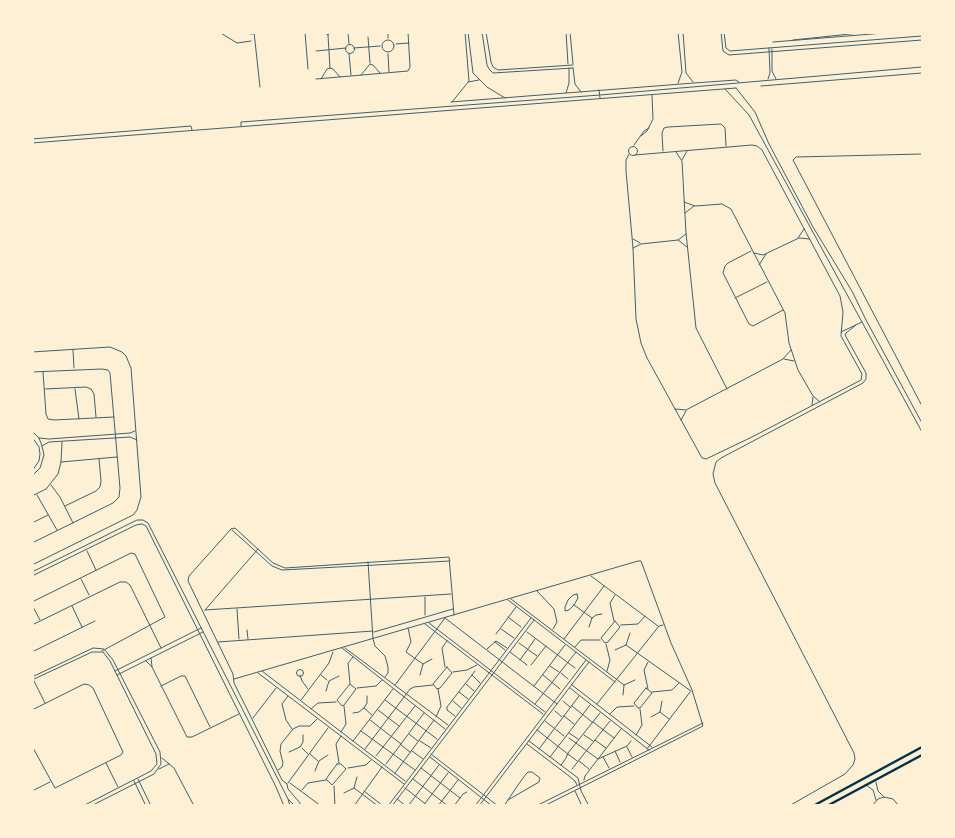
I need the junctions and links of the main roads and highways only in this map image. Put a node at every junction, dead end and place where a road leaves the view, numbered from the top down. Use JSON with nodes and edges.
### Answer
{"nodes":[{"id":1,"x":922,"y":747,"type":"edge"},
{"id":2,"x":922,"y":755,"type":"edge"},
{"id":3,"x":813,"y":806,"type":"edge"},
{"id":4,"x":827,"y":806,"type":"edge"}],
"edges":[{"from":1,"to":3,"type":"highway"},
{"from":2,"to":4,"type":"highway"}]}
